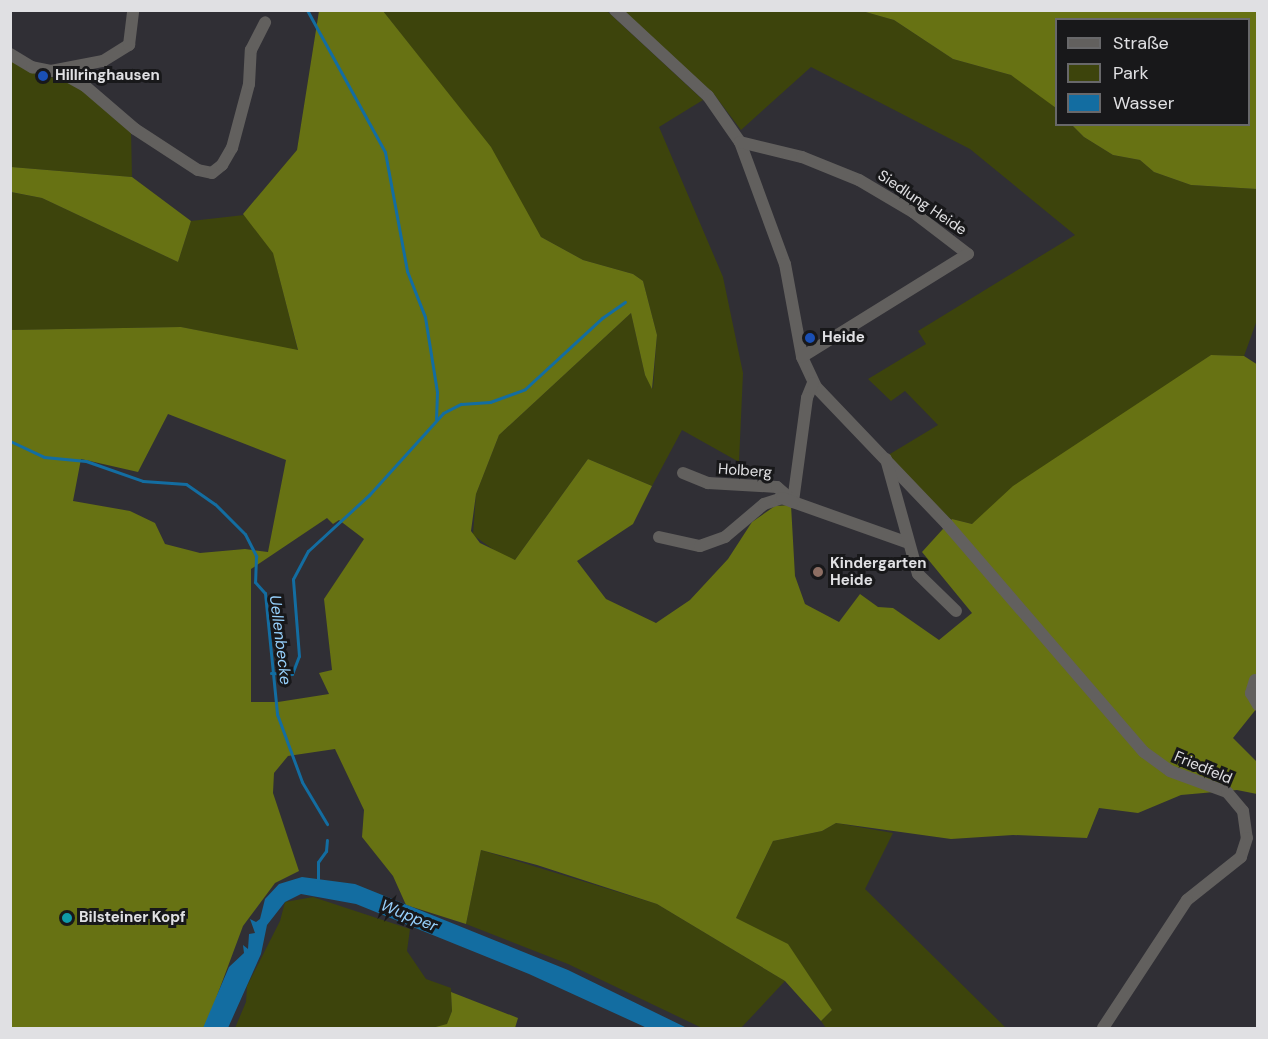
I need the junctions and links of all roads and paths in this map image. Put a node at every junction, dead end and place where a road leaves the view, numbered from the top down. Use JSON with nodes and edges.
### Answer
{"nodes":[{"id":1,"x":133,"y":10,"type":"edge"},
{"id":2,"x":615,"y":10,"type":"edge"},
{"id":3,"x":265,"y":22,"type":"dead end"},
{"id":4,"x":10,"y":54,"type":"edge"},
{"id":5,"x":58,"y":71,"type":"junction"},
{"id":6,"x":741,"y":142,"type":"junction"},
{"id":7,"x":802,"y":357,"type":"junction"},
{"id":8,"x":813,"y":383,"type":"junction"},
{"id":9,"x":885,"y":458,"type":"junction"},
{"id":10,"x":683,"y":473,"type":"dead end"},
{"id":11,"x":793,"y":502,"type":"junction"},
{"id":12,"x":659,"y":537,"type":"dead end"},
{"id":13,"x":906,"y":542,"type":"junction"},
{"id":14,"x":956,"y":611,"type":"dead end"},
{"id":15,"x":1256,"y":680,"type":"dead end"},
{"id":16,"x":1257,"y":705,"type":"edge"},
{"id":17,"x":1252,"y":826,"type":"edge"},
{"id":18,"x":1103,"y":1029,"type":"edge"}],
"edges":[{"from":1,"to":5,"type":"street"},
{"from":2,"to":6,"type":"street"},
{"from":3,"to":5,"type":"street"},
{"from":4,"to":5,"type":"street"},
{"from":6,"to":7,"type":"street"},
{"from":6,"to":7,"type":"street","name":"Siedlung Heide"},
{"from":7,"to":8,"type":"street"},
{"from":8,"to":9,"type":"street"},
{"from":8,"to":11,"type":"street"},
{"from":9,"to":13,"type":"street"},
{"from":9,"to":17,"type":"street","name":"Friedfeld"},
{"from":10,"to":11,"type":"street","name":"Holberg"},
{"from":11,"to":12,"type":"street","name":"Holberg"},
{"from":11,"to":13,"type":"street"},
{"from":13,"to":14,"type":"street"},
{"from":15,"to":16,"type":"street"},
{"from":17,"to":18,"type":"street","name":"Friedfeld"}]}
